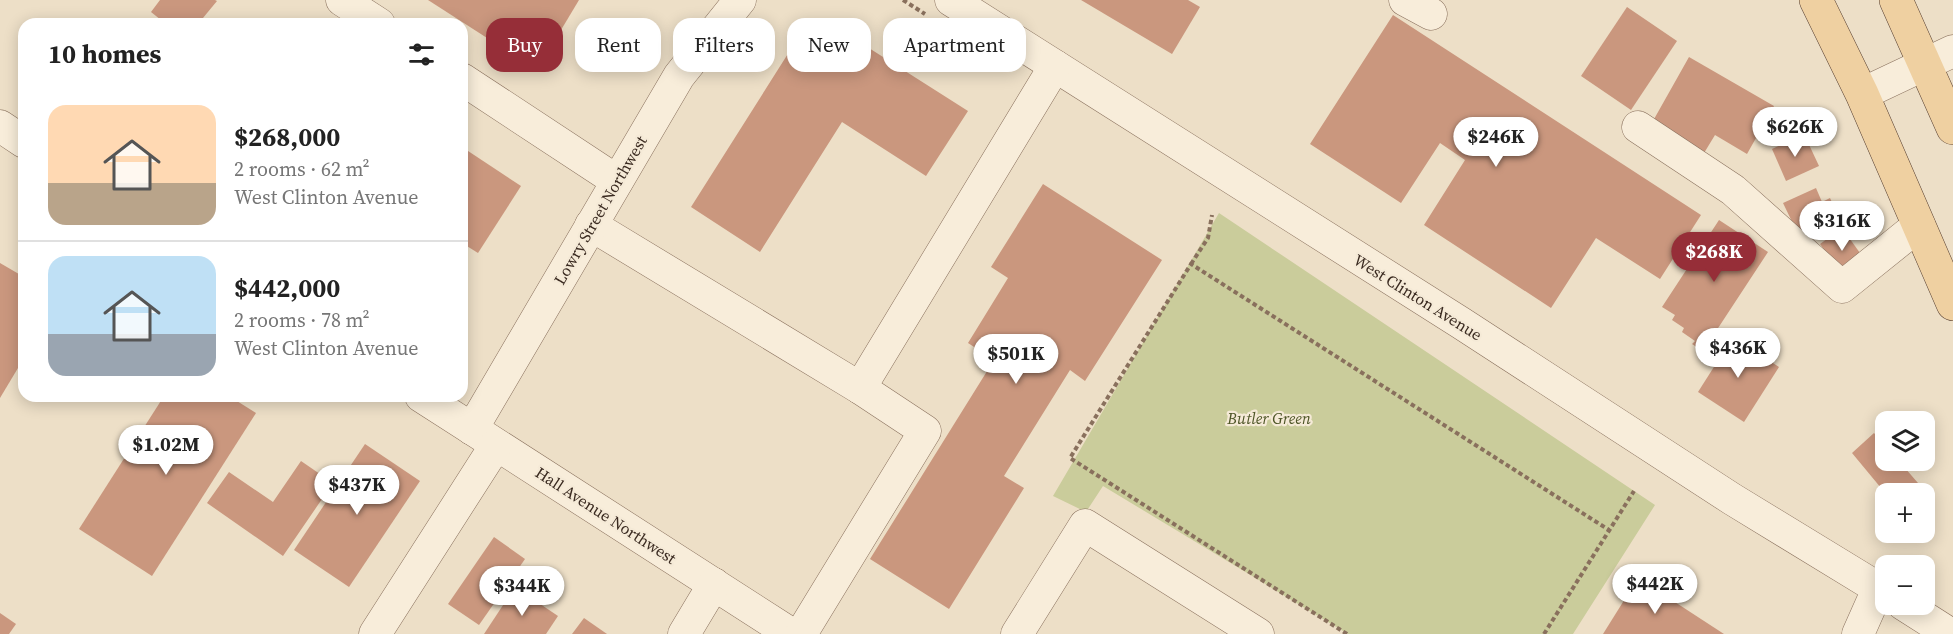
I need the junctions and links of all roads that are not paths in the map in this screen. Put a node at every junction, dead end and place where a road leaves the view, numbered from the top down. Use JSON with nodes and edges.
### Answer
{"nodes":[{"id":1,"x":342,"y":0,"type":"edge"},
{"id":2,"x":740,"y":0,"type":"edge"},
{"id":3,"x":1816,"y":0,"type":"edge"},
{"id":4,"x":1896,"y":0,"type":"edge"},
{"id":5,"x":971,"y":5,"type":"edge"},
{"id":6,"x":370,"y":18,"type":"edge"},
{"id":7,"x":1939,"y":57,"type":"edge"},
{"id":8,"x":1055,"y":66,"type":"junction"},
{"id":9,"x":468,"y":83,"type":"edge"},
{"id":10,"x":1862,"y":94,"type":"junction"},
{"id":11,"x":1638,"y":127,"type":"dead end"},
{"id":12,"x":1953,"y":128,"type":"edge"},
{"id":13,"x":617,"y":181,"type":"junction"},
{"id":14,"x":591,"y":225,"type":"junction"},
{"id":15,"x":1919,"y":225,"type":"junction"},
{"id":16,"x":1953,"y":304,"type":"edge"},
{"id":17,"x":860,"y":388,"type":"junction"},
{"id":18,"x":430,"y":402,"type":"edge"},
{"id":19,"x":484,"y":437,"type":"junction"},
{"id":20,"x":714,"y":584,"type":"junction"},
{"id":21,"x":1875,"y":587,"type":"edge"},
{"id":22,"x":1875,"y":613,"type":"edge"},
{"id":23,"x":1920,"y":615,"type":"edge"},
{"id":24,"x":375,"y":634,"type":"edge"},
{"id":25,"x":684,"y":634,"type":"edge"},
{"id":26,"x":791,"y":634,"type":"edge"},
{"id":27,"x":801,"y":634,"type":"edge"},
{"id":28,"x":1017,"y":634,"type":"edge"},
{"id":29,"x":1258,"y":634,"type":"edge"},
{"id":30,"x":1858,"y":634,"type":"edge"},
{"id":31,"x":1950,"y":634,"type":"edge"}],
"edges":[{"from":1,"to":6,"type":"street"},
{"from":2,"to":13,"type":"street","name":"Lowry Street Northwest"},
{"from":3,"to":10,"type":"main road"},
{"from":4,"to":7,"type":"main road"},
{"from":5,"to":8,"type":"street","name":"West Clinton Avenue"},
{"from":7,"to":10,"type":"street"},
{"from":7,"to":12,"type":"main road"},
{"from":8,"to":17,"type":"street"},
{"from":8,"to":21,"type":"street","name":"West Clinton Avenue"},
{"from":9,"to":13,"type":"street"},
{"from":10,"to":15,"type":"main road"},
{"from":11,"to":15,"type":"street"},
{"from":13,"to":14,"type":"street","name":"Lowry Street Northwest"},
{"from":14,"to":17,"type":"street"},
{"from":14,"to":19,"type":"street","name":"Lowry Street Northwest"},
{"from":15,"to":16,"type":"main road"},
{"from":17,"to":27,"type":"street"},
{"from":18,"to":19,"type":"street","name":"Hall Avenue Northwest"},
{"from":19,"to":20,"type":"street","name":"Hall Avenue Northwest"},
{"from":19,"to":24,"type":"street","name":"Lowry Street Northwest"},
{"from":20,"to":25,"type":"street"},
{"from":20,"to":26,"type":"street","name":"Hall Avenue Northwest"},
{"from":22,"to":30,"type":"street"},
{"from":23,"to":31,"type":"street","name":"West Clinton Avenue"},
{"from":28,"to":29,"type":"street"}]}
